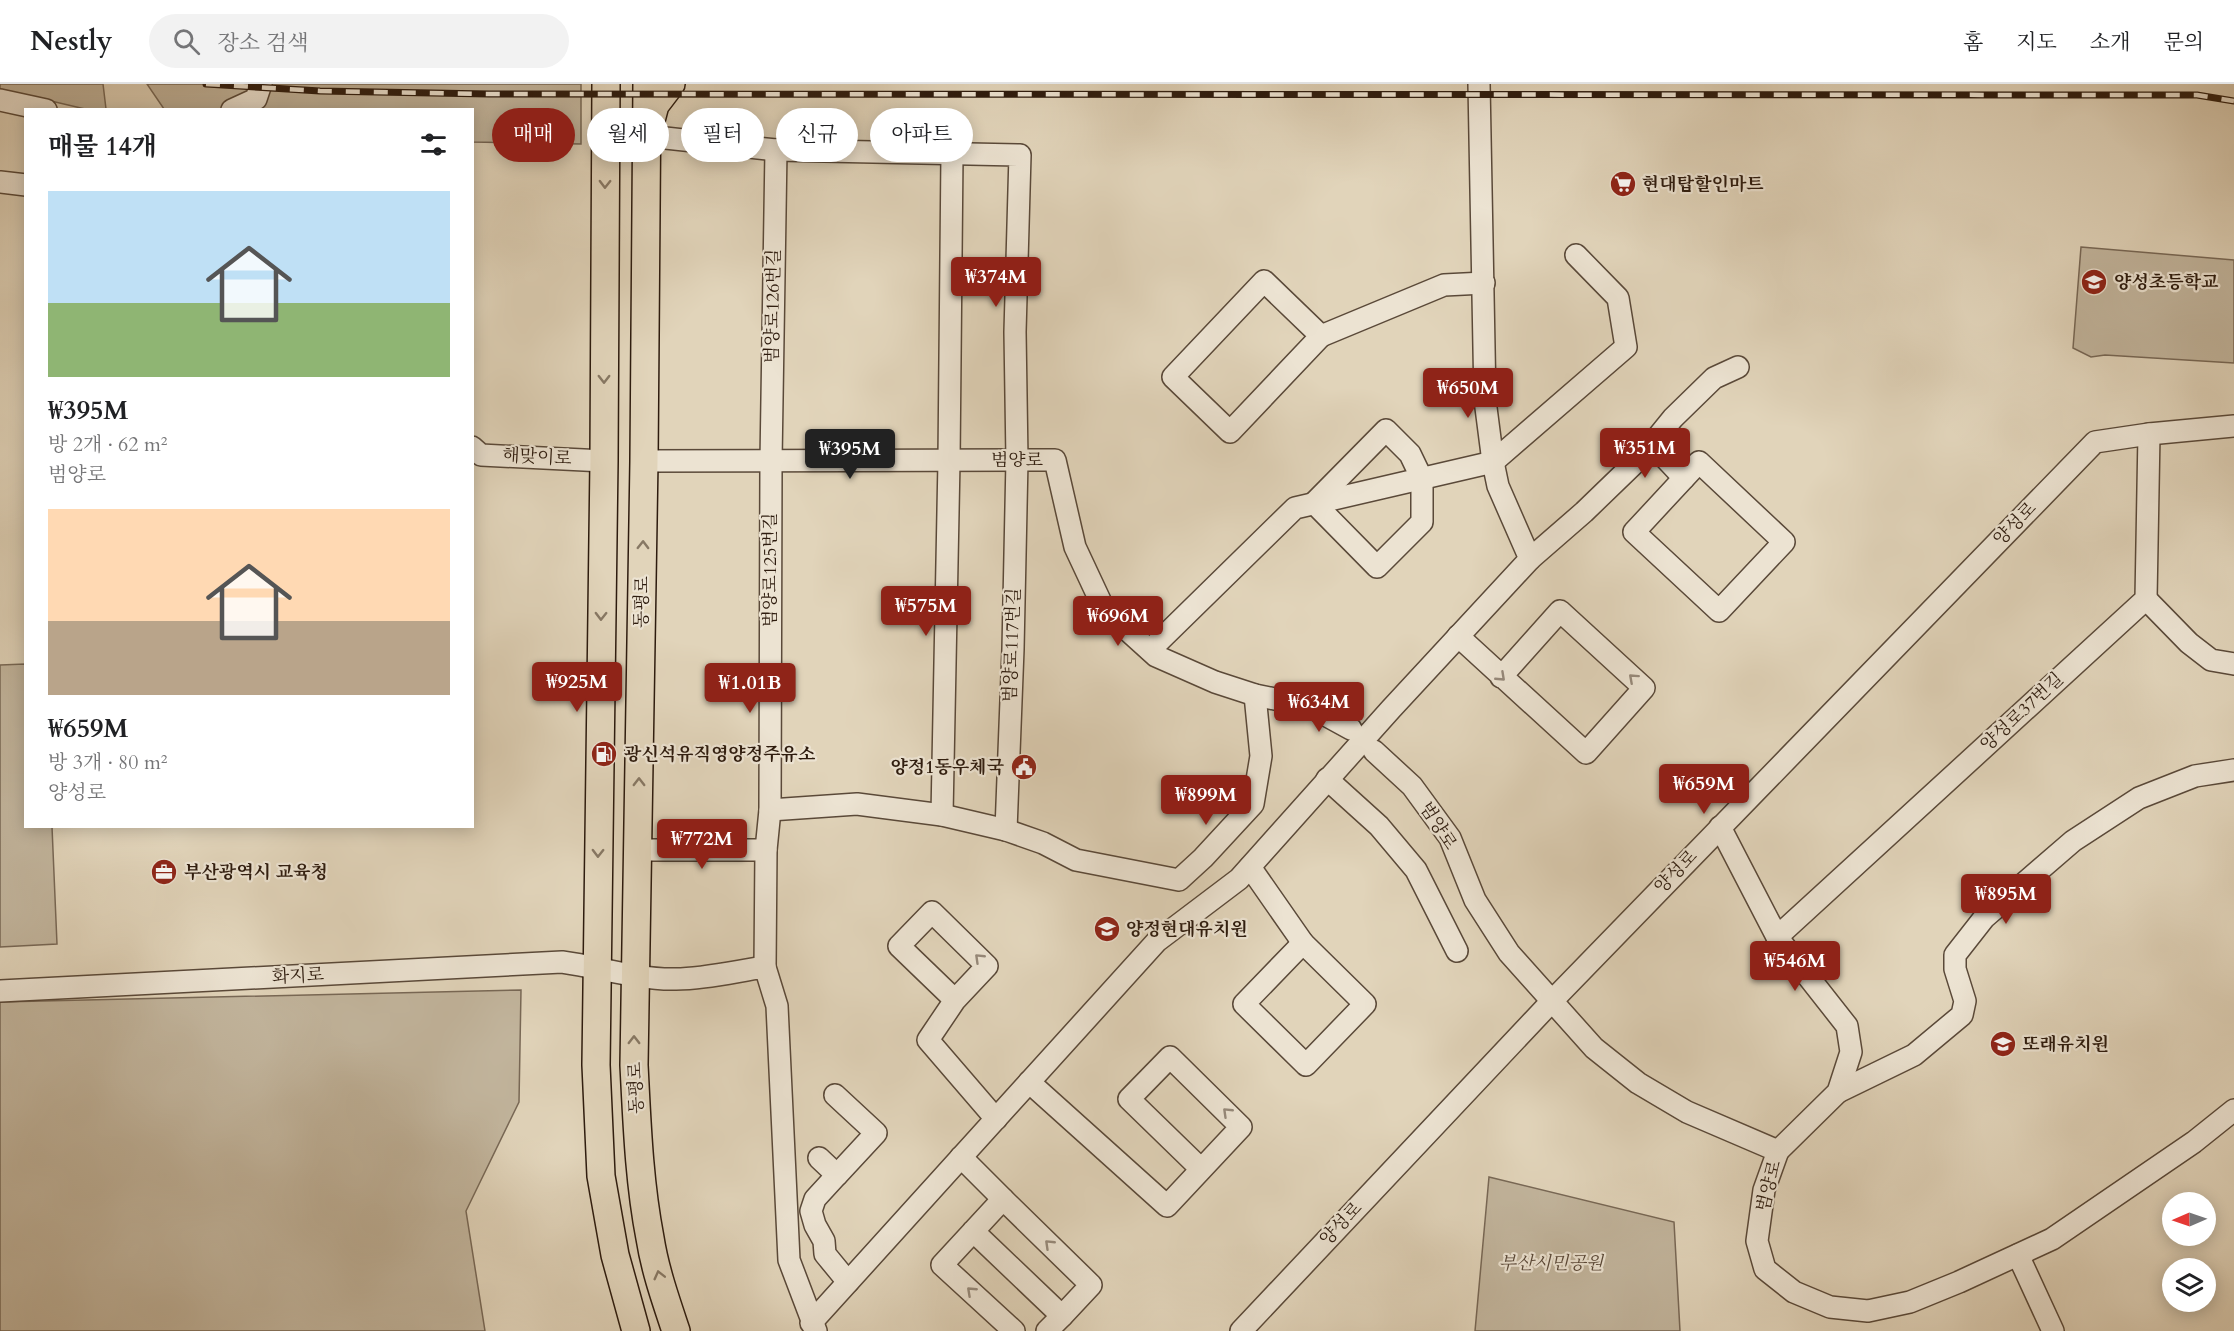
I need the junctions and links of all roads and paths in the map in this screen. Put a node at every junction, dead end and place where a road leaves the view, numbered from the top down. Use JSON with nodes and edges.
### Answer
{"nodes":[{"id":1,"x":261,"y":84,"type":"edge"},
{"id":2,"x":606,"y":84,"type":"edge"},
{"id":3,"x":647,"y":84,"type":"edge"},
{"id":4,"x":671,"y":84,"type":"edge"},
{"id":5,"x":1479,"y":84,"type":"edge"},
{"id":6,"x":0,"y":100,"type":"edge"},
{"id":7,"x":37,"y":108,"type":"edge"},
{"id":8,"x":236,"y":108,"type":"edge"},
{"id":9,"x":647,"y":108,"type":"edge"},
{"id":10,"x":654,"y":108,"type":"edge"},
{"id":11,"x":669,"y":138,"type":"edge"},
{"id":12,"x":776,"y":150,"type":"joint"},
{"id":13,"x":973,"y":154,"type":"edge"},
{"id":14,"x":647,"y":162,"type":"edge"},
{"id":15,"x":952,"y":162,"type":"edge"},
{"id":16,"x":0,"y":182,"type":"edge"},
{"id":17,"x":24,"y":185,"type":"edge"},
{"id":18,"x":1576,"y":255,"type":"dead end"},
{"id":19,"x":1484,"y":284,"type":"junction"},
{"id":20,"x":1321,"y":336,"type":"junction"},
{"id":21,"x":1738,"y":367,"type":"dead end"},
{"id":22,"x":2234,"y":426,"type":"edge"},
{"id":23,"x":2149,"y":434,"type":"junction"},
{"id":24,"x":1652,"y":444,"type":"junction"},
{"id":25,"x":474,"y":449,"type":"edge"},
{"id":26,"x":604,"y":460,"type":"junction"},
{"id":27,"x":950,"y":460,"type":"junction"},
{"id":28,"x":1017,"y":460,"type":"junction"},
{"id":29,"x":644,"y":461,"type":"junction"},
{"id":30,"x":771,"y":461,"type":"junction"},
{"id":31,"x":1493,"y":462,"type":"junction"},
{"id":32,"x":1422,"y":478,"type":"junction"},
{"id":33,"x":1684,"y":478,"type":"junction"},
{"id":34,"x":1314,"y":503,"type":"junction"},
{"id":35,"x":1530,"y":559,"type":"junction"},
{"id":36,"x":2146,"y":599,"type":"junction"},
{"id":37,"x":1458,"y":636,"type":"junction"},
{"id":38,"x":1150,"y":650,"type":"junction"},
{"id":39,"x":2234,"y":664,"type":"edge"},
{"id":40,"x":1501,"y":676,"type":"junction"},
{"id":41,"x":1255,"y":694,"type":"junction"},
{"id":42,"x":1351,"y":729,"type":"dead end"},
{"id":43,"x":1374,"y":751,"type":"dead end"},
{"id":44,"x":2234,"y":770,"type":"edge"},
{"id":45,"x":1327,"y":779,"type":"junction"},
{"id":46,"x":770,"y":810,"type":"junction"},
{"id":47,"x":942,"y":815,"type":"junction"},
{"id":48,"x":1720,"y":827,"type":"junction"},
{"id":49,"x":1006,"y":830,"type":"junction"},
{"id":50,"x":638,"y":850,"type":"junction"},
{"id":51,"x":766,"y":850,"type":"junction"},
{"id":52,"x":1250,"y":867,"type":"junction"},
{"id":53,"x":1179,"y":880,"type":"junction"},
{"id":54,"x":1203,"y":904,"type":"junction"},
{"id":55,"x":1777,"y":938,"type":"junction"},
{"id":56,"x":1304,"y":943,"type":"junction"},
{"id":57,"x":1456,"y":951,"type":"dead end"},
{"id":58,"x":596,"y":967,"type":"junction"},
{"id":59,"x":765,"y":967,"type":"junction"},
{"id":60,"x":634,"y":977,"type":"junction"},
{"id":61,"x":0,"y":991,"type":"edge"},
{"id":62,"x":955,"y":1000,"type":"dead end"},
{"id":63,"x":1552,"y":1001,"type":"junction"},
{"id":64,"x":1029,"y":1082,"type":"junction"},
{"id":65,"x":1838,"y":1092,"type":"junction"},
{"id":66,"x":835,"y":1095,"type":"dead end"},
{"id":67,"x":2234,"y":1110,"type":"edge"},
{"id":68,"x":996,"y":1119,"type":"junction"},
{"id":69,"x":1778,"y":1151,"type":"junction"},
{"id":70,"x":961,"y":1157,"type":"junction"},
{"id":71,"x":819,"y":1158,"type":"dead end"},
{"id":72,"x":1201,"y":1169,"type":"junction"},
{"id":73,"x":837,"y":1175,"type":"junction"},
{"id":74,"x":1003,"y":1199,"type":"junction"},
{"id":75,"x":973,"y":1231,"type":"junction"},
{"id":76,"x":2018,"y":1255,"type":"junction"},
{"id":77,"x":848,"y":1282,"type":"junction"},
{"id":78,"x":1054,"y":1324,"type":"edge"},
{"id":79,"x":813,"y":1327,"type":"edge"},
{"id":80,"x":2051,"y":1328,"type":"edge"},
{"id":81,"x":636,"y":1331,"type":"edge"},
{"id":82,"x":676,"y":1331,"type":"edge"},
{"id":83,"x":1014,"y":1331,"type":"edge"},
{"id":84,"x":1241,"y":1331,"type":"edge"}],
"edges":[{"from":1,"to":8,"type":"street"},
{"from":2,"to":26,"type":"main road","one_way":true},
{"from":3,"to":9,"type":"main road","name":"동평로"},
{"from":4,"to":10,"type":"main road"},
{"from":5,"to":19,"type":"street"},
{"from":6,"to":7,"type":"street"},
{"from":11,"to":12,"type":"street"},
{"from":12,"to":30,"type":"street","name":"범양로126번길"},
{"from":13,"to":28,"type":"street","name":"범양로117번길"},
{"from":14,"to":29,"type":"main road","name":"동평로"},
{"from":15,"to":27,"type":"street"},
{"from":16,"to":17,"type":"street"},
{"from":18,"to":31,"type":"street"},
{"from":19,"to":20,"type":"street"},
{"from":19,"to":31,"type":"street"},
{"from":20,"to":20,"type":"street"},
{"from":21,"to":24,"type":"street"},
{"from":22,"to":23,"type":"street","name":"양성로"},
{"from":23,"to":36,"type":"street"},
{"from":23,"to":48,"type":"street","name":"양성로"},
{"from":24,"to":33,"type":"street"},
{"from":24,"to":35,"type":"street"},
{"from":25,"to":26,"type":"street","name":"해맞이로"},
{"from":26,"to":58,"type":"main road","one_way":true},
{"from":27,"to":28,"type":"street","name":"범양로"},
{"from":27,"to":30,"type":"street","name":"범양로"},
{"from":27,"to":47,"type":"street"},
{"from":28,"to":38,"type":"street","name":"범양로"},
{"from":28,"to":49,"type":"street","name":"범양로117번길"},
{"from":29,"to":30,"type":"street","name":"범양로"},
{"from":50,"to":29,"type":"main road","name":"동평로","one_way":true},
{"from":30,"to":46,"type":"street","name":"범양로125번길"},
{"from":31,"to":32,"type":"street"},
{"from":31,"to":35,"type":"street"},
{"from":32,"to":34,"type":"street"},
{"from":32,"to":34,"type":"street"},
{"from":32,"to":34,"type":"street"},
{"from":33,"to":33,"type":"street"},
{"from":34,"to":38,"type":"street"},
{"from":35,"to":37,"type":"street"},
{"from":36,"to":39,"type":"street"},
{"from":36,"to":55,"type":"street","name":"양성로37번길"},
{"from":37,"to":40,"type":"street"},
{"from":37,"to":45,"type":"street"},
{"from":38,"to":41,"type":"street","name":"범양로"},
{"from":40,"to":40,"type":"street","one_way":true},
{"from":41,"to":42,"type":"street","name":"범양로"},
{"from":41,"to":53,"type":"street"},
{"from":43,"to":63,"type":"street","name":"범양로"},
{"from":44,"to":65,"type":"street"},
{"from":45,"to":52,"type":"street"},
{"from":45,"to":57,"type":"street"},
{"from":46,"to":47,"type":"street"},
{"from":46,"to":51,"type":"street","name":"범양로125번길"},
{"from":47,"to":49,"type":"street"},
{"from":48,"to":55,"type":"street"},
{"from":48,"to":63,"type":"street","name":"양성로"},
{"from":49,"to":53,"type":"street"},
{"from":50,"to":51,"type":"street"},
{"from":50,"to":60,"type":"main road","name":"동평로"},
{"from":51,"to":59,"type":"street","name":"범양로125번길"},
{"from":52,"to":54,"type":"street"},
{"from":52,"to":56,"type":"street"},
{"from":53,"to":54,"type":"street"},
{"from":54,"to":64,"type":"street"},
{"from":55,"to":65,"type":"street"},
{"from":56,"to":56,"type":"street"},
{"from":58,"to":60,"type":"street","name":"화지로"},
{"from":58,"to":61,"type":"street","name":"화지로"},
{"from":58,"to":81,"type":"main road"},
{"from":59,"to":60,"type":"street","name":"화지로"},
{"from":59,"to":79,"type":"street","name":"범양로125번길"},
{"from":82,"to":60,"type":"main road","name":"동평로","one_way":true},
{"from":62,"to":68,"type":"street"},
{"from":63,"to":69,"type":"street","name":"범양로"},
{"from":63,"to":84,"type":"street","name":"양성로"},
{"from":64,"to":68,"type":"street"},
{"from":64,"to":72,"type":"street"},
{"from":65,"to":69,"type":"street"},
{"from":66,"to":73,"type":"street"},
{"from":67,"to":76,"type":"street","name":"범양로"},
{"from":68,"to":70,"type":"street"},
{"from":69,"to":76,"type":"street","name":"범양로"},
{"from":70,"to":74,"type":"street"},
{"from":70,"to":77,"type":"street"},
{"from":71,"to":73,"type":"street"},
{"from":72,"to":72,"type":"street","one_way":true},
{"from":73,"to":77,"type":"street"},
{"from":74,"to":75,"type":"street"},
{"from":78,"to":74,"type":"street","one_way":true},
{"from":75,"to":78,"type":"street"},
{"from":83,"to":75,"type":"street","one_way":true},
{"from":76,"to":80,"type":"street"},
{"from":77,"to":79,"type":"street"}]}
